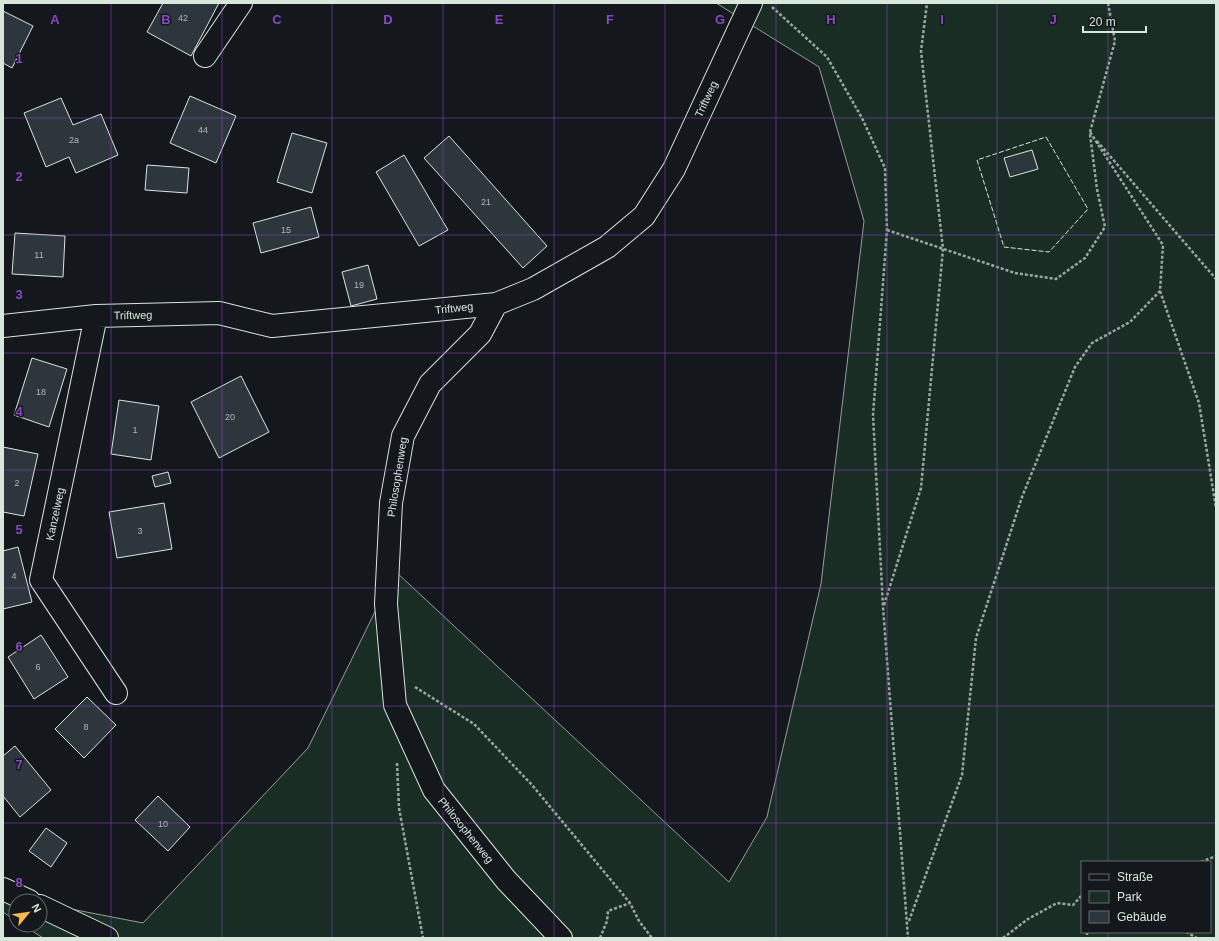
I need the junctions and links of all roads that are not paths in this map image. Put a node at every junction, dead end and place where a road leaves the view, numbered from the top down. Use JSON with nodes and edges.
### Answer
{"nodes":[{"id":1,"x":241,"y":3,"type":"edge"},
{"id":2,"x":751,"y":3,"type":"edge"},
{"id":3,"x":205,"y":56,"type":"dead end"},
{"id":4,"x":496,"y":304,"type":"junction"},
{"id":5,"x":96,"y":316,"type":"junction"},
{"id":6,"x":3,"y":326,"type":"edge"},
{"id":7,"x":116,"y":692,"type":"dead end"},
{"id":8,"x":48,"y":910,"type":"edge"},
{"id":9,"x":107,"y":938,"type":"edge"},
{"id":10,"x":561,"y":938,"type":"edge"}],
"edges":[{"from":1,"to":3,"type":"street"},
{"from":2,"to":4,"type":"street","name":"Triftweg"},
{"from":4,"to":5,"type":"street","name":"Triftweg"},
{"from":4,"to":10,"type":"street","name":"Philosophenweg"},
{"from":5,"to":6,"type":"street","name":"Triftweg"},
{"from":5,"to":7,"type":"street","name":"Kanzelweg"},
{"from":8,"to":9,"type":"street"}]}
